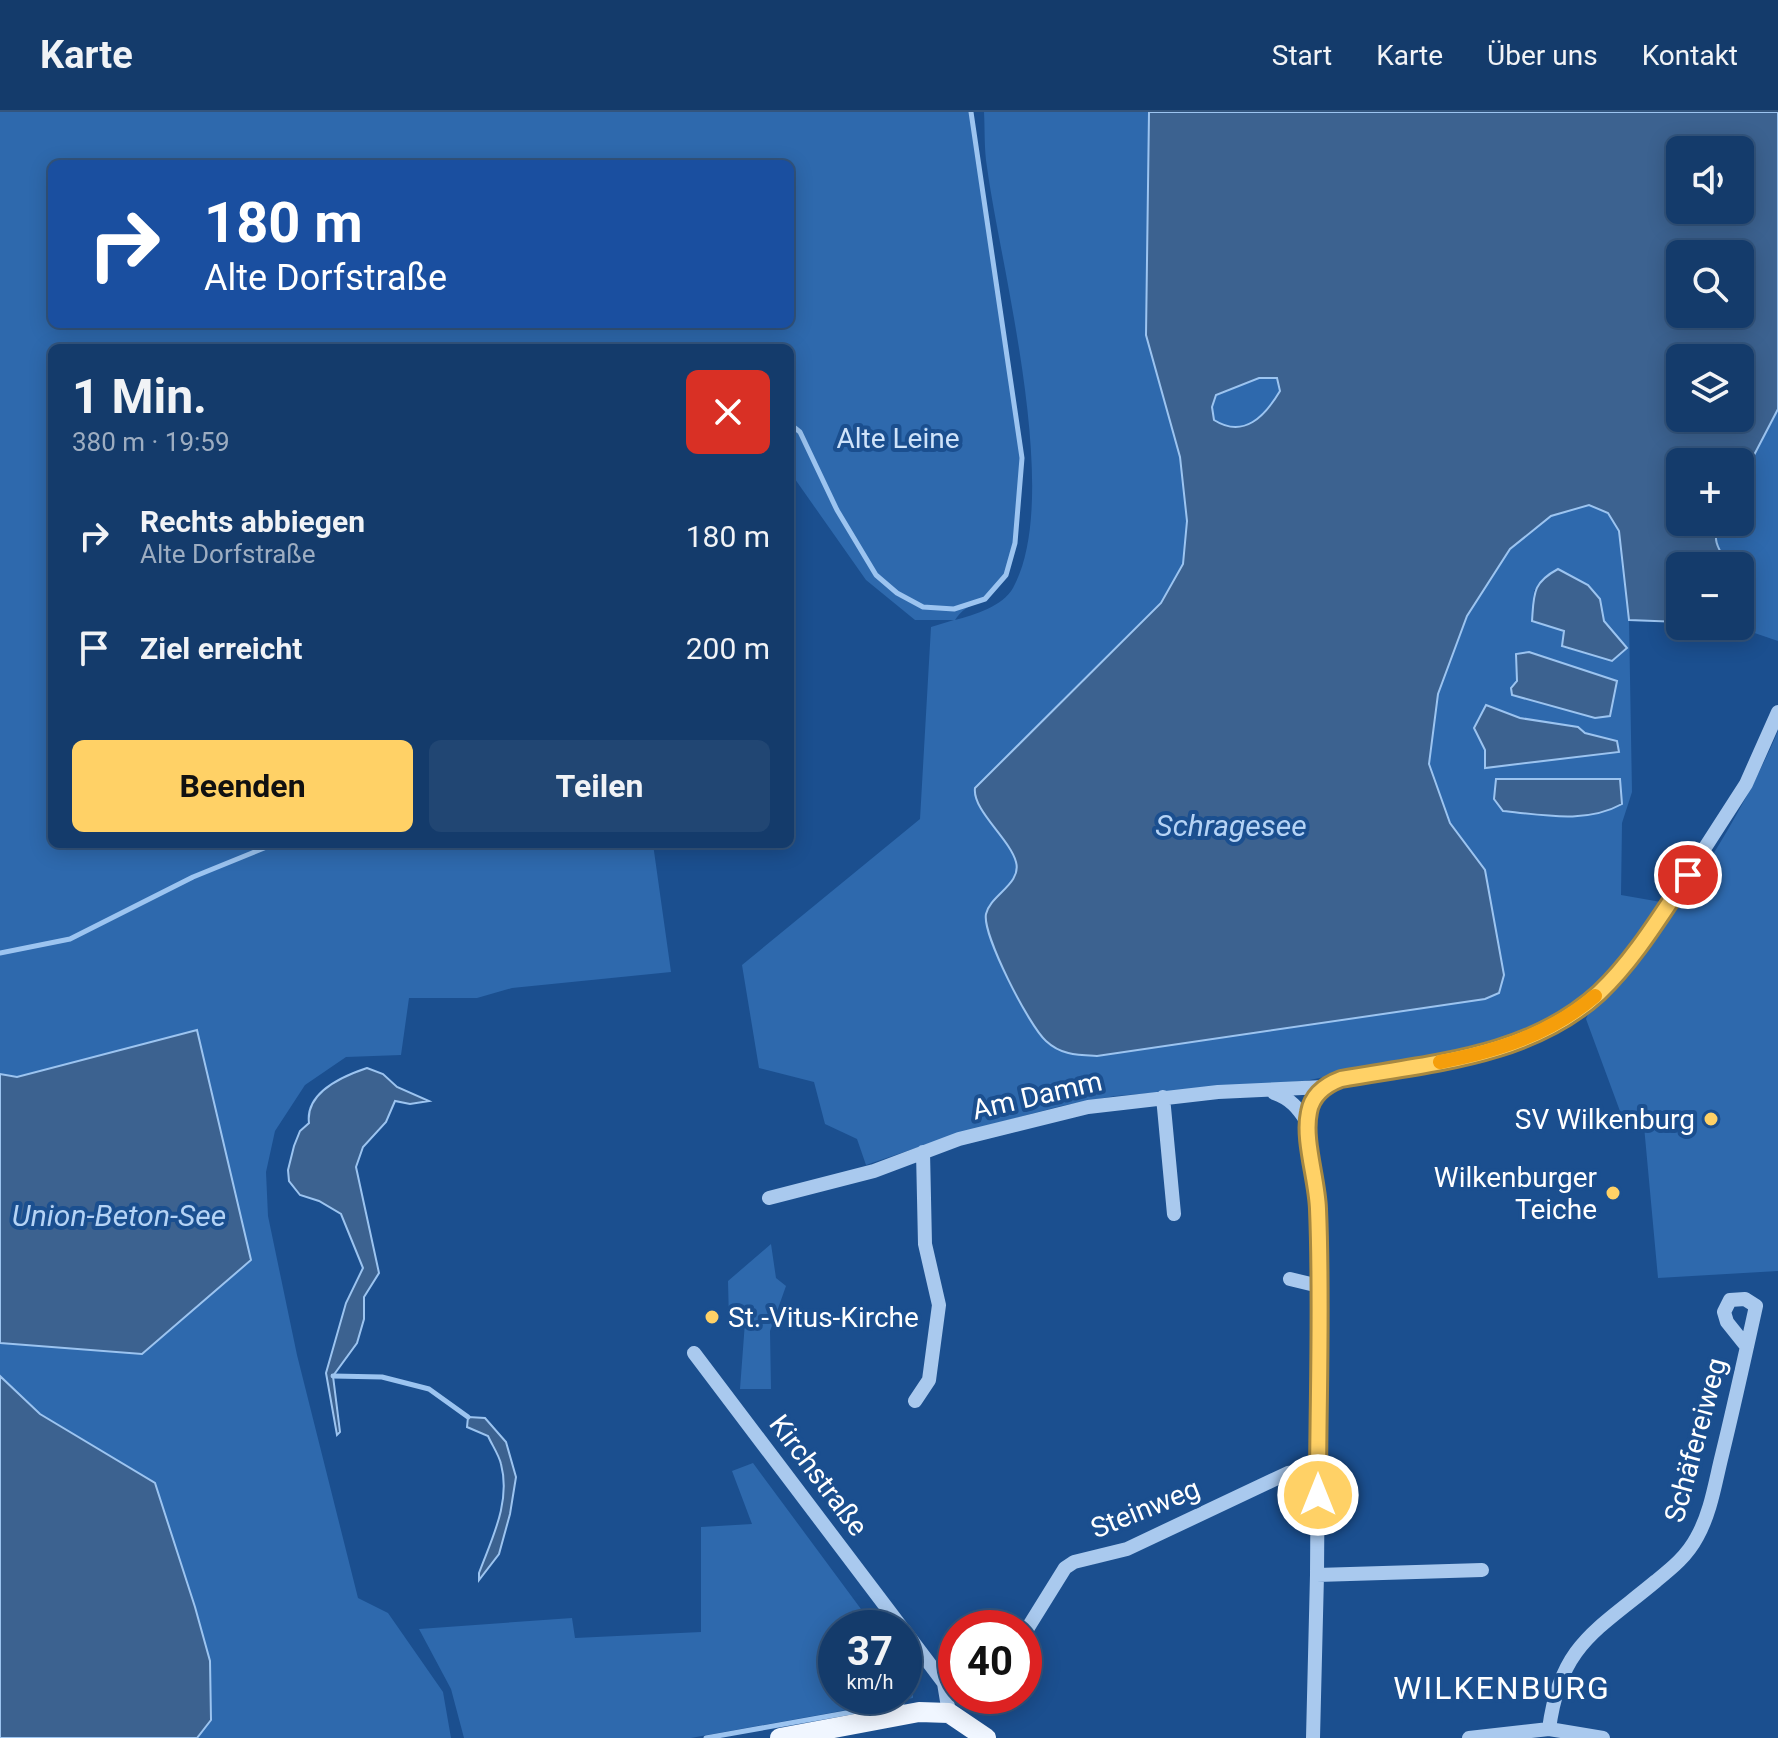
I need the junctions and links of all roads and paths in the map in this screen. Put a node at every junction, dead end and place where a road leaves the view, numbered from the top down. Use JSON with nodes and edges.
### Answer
{"nodes":[{"id":1,"x":1778,"y":712,"type":"edge"},
{"id":2,"x":1324,"y":1087,"type":"junction"},
{"id":3,"x":1267,"y":1090,"type":"junction"},
{"id":4,"x":1163,"y":1097,"type":"junction"},
{"id":5,"x":1307,"y":1122,"type":"junction"},
{"id":6,"x":923,"y":1152,"type":"junction"},
{"id":7,"x":769,"y":1198,"type":"dead end"},
{"id":8,"x":1174,"y":1214,"type":"dead end"},
{"id":9,"x":1290,"y":1279,"type":"dead end"},
{"id":10,"x":1319,"y":1286,"type":"junction"},
{"id":11,"x":1747,"y":1347,"type":"dead end"},
{"id":12,"x":694,"y":1353,"type":"dead end"},
{"id":13,"x":915,"y":1401,"type":"dead end"},
{"id":14,"x":1318,"y":1469,"type":"junction"},
{"id":15,"x":1482,"y":1570,"type":"dead end"},
{"id":16,"x":1317,"y":1575,"type":"junction"},
{"id":17,"x":889,"y":1610,"type":"edge"},
{"id":18,"x":1039,"y":1610,"type":"edge"},
{"id":19,"x":922,"y":1654,"type":"edge"},
{"id":20,"x":938,"y":1675,"type":"edge"},
{"id":21,"x":938,"y":1713,"type":"edge"},
{"id":22,"x":950,"y":1714,"type":"edge"},
{"id":23,"x":1549,"y":1729,"type":"junction"},
{"id":24,"x":780,"y":1738,"type":"edge"},
{"id":25,"x":986,"y":1738,"type":"edge"},
{"id":26,"x":1313,"y":1738,"type":"edge"},
{"id":27,"x":1469,"y":1738,"type":"edge"},
{"id":28,"x":1603,"y":1738,"type":"edge"}],
"edges":[{"from":1,"to":2,"type":"street","name":"Am Damm"},
{"from":2,"to":3,"type":"street","name":"Am Damm"},
{"from":2,"to":5,"type":"street"},
{"from":3,"to":4,"type":"street","name":"Am Damm"},
{"from":3,"to":5,"type":"street"},
{"from":4,"to":6,"type":"street","name":"Am Damm"},
{"from":4,"to":8,"type":"street"},
{"from":5,"to":10,"type":"street"},
{"from":6,"to":7,"type":"street","name":"Am Damm"},
{"from":6,"to":13,"type":"street"},
{"from":9,"to":10,"type":"street"},
{"from":10,"to":14,"type":"street"},
{"from":11,"to":23,"type":"street","name":"Schäfereiweg"},
{"from":12,"to":17,"type":"street","name":"Kirchstraße"},
{"from":14,"to":16,"type":"street"},
{"from":14,"to":18,"type":"street","name":"Steinweg"},
{"from":15,"to":16,"type":"street"},
{"from":16,"to":26,"type":"street"},
{"from":19,"to":20,"type":"street","name":"Kirchstraße"},
{"from":21,"to":24,"type":"main road"},
{"from":22,"to":25,"type":"main road"},
{"from":23,"to":27,"type":"street"},
{"from":23,"to":28,"type":"street"}]}
